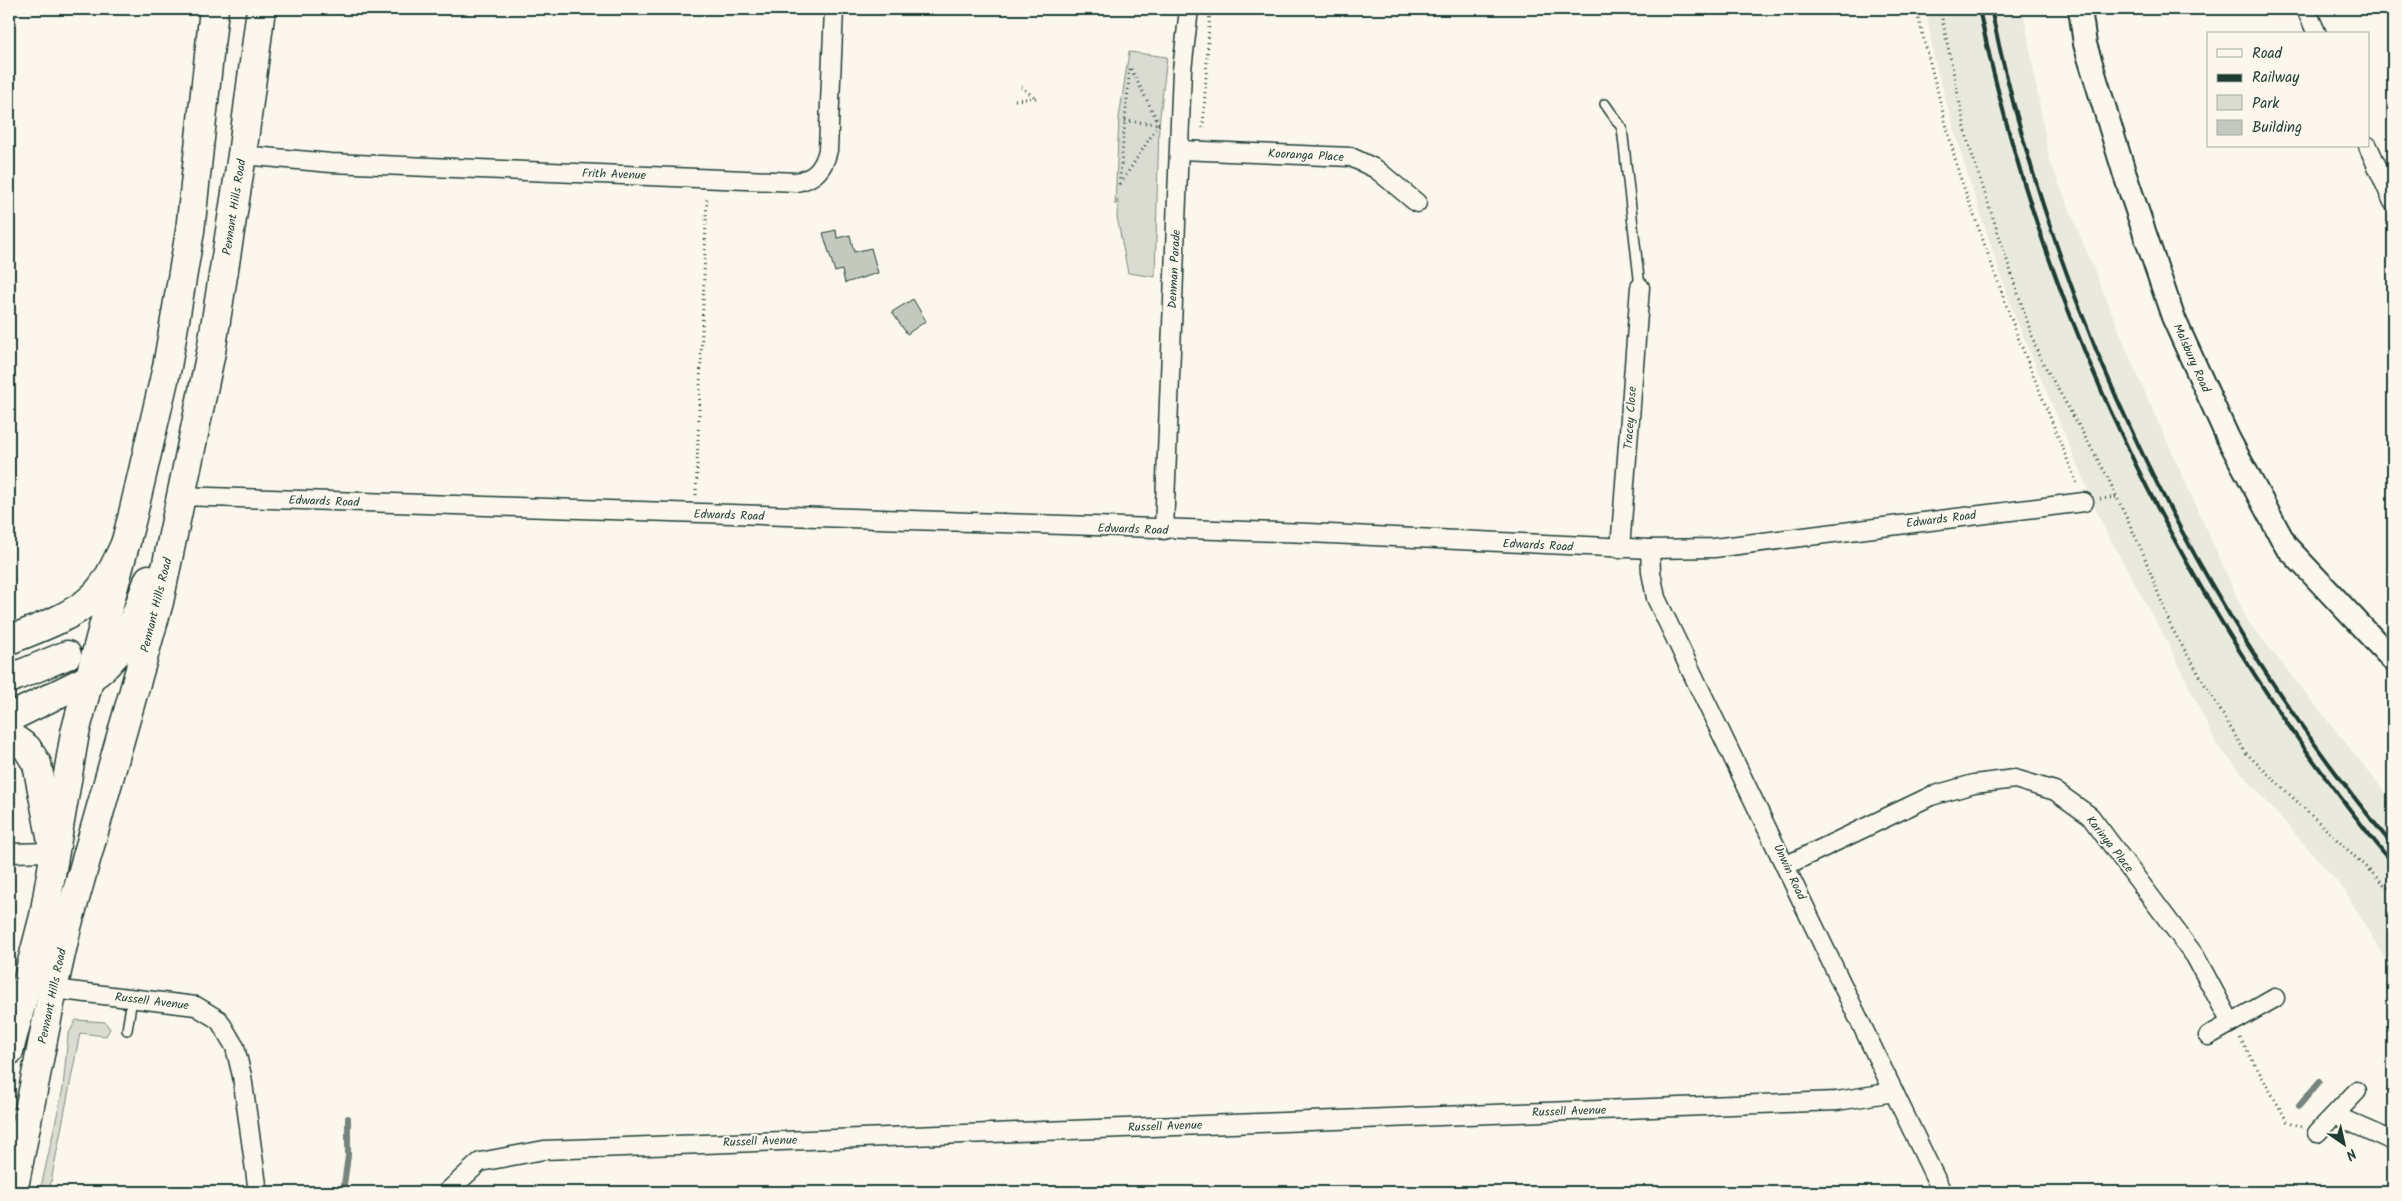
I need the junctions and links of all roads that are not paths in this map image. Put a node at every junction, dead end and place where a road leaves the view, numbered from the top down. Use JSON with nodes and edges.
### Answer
{"nodes":[{"id":1,"x":214,"y":9,"type":"edge"},
{"id":2,"x":261,"y":9,"type":"edge"},
{"id":3,"x":834,"y":9,"type":"edge"},
{"id":4,"x":1189,"y":9,"type":"edge"},
{"id":5,"x":2080,"y":9,"type":"edge"},
{"id":6,"x":2306,"y":9,"type":"edge"},
{"id":7,"x":2316,"y":32,"type":"edge"},
{"id":8,"x":1604,"y":104,"type":"dead end"},
{"id":9,"x":2369,"y":148,"type":"edge"},
{"id":10,"x":1180,"y":150,"type":"junction"},
{"id":11,"x":242,"y":155,"type":"junction"},
{"id":12,"x":2393,"y":202,"type":"edge"},
{"id":13,"x":1417,"y":203,"type":"dead end"},
{"id":14,"x":1640,"y":287,"type":"joint"},
{"id":15,"x":180,"y":496,"type":"junction"},
{"id":16,"x":2084,"y":502,"type":"road end"},
{"id":17,"x":1164,"y":530,"type":"junction"},
{"id":18,"x":126,"y":542,"type":"junction"},
{"id":19,"x":1620,"y":549,"type":"junction"},
{"id":20,"x":1650,"y":550,"type":"junction"},
{"id":21,"x":109,"y":601,"type":"junction"},
{"id":22,"x":9,"y":640,"type":"edge"},
{"id":23,"x":68,"y":655,"type":"junction"},
{"id":24,"x":104,"y":656,"type":"junction"},
{"id":25,"x":2393,"y":660,"type":"edge"},
{"id":26,"x":9,"y":679,"type":"edge"},
{"id":27,"x":88,"y":679,"type":"junction"},
{"id":28,"x":131,"y":699,"type":"junction"},
{"id":29,"x":9,"y":718,"type":"edge"},
{"id":30,"x":9,"y":735,"type":"edge"},
{"id":31,"x":54,"y":852,"type":"junction"},
{"id":32,"x":9,"y":853,"type":"edge"},
{"id":33,"x":1787,"y":865,"type":"junction"},
{"id":34,"x":53,"y":989,"type":"junction"},
{"id":35,"x":2275,"y":998,"type":"dead end"},
{"id":36,"x":132,"y":999,"type":"junction"},
{"id":37,"x":2231,"y":1022,"type":"junction"},
{"id":38,"x":127,"y":1030,"type":"dead end"},
{"id":39,"x":2208,"y":1036,"type":"dead end"},
{"id":40,"x":9,"y":1051,"type":"edge"},
{"id":41,"x":2356,"y":1091,"type":"dead end"},
{"id":42,"x":1894,"y":1092,"type":"junction"},
{"id":43,"x":2334,"y":1115,"type":"junction"},
{"id":44,"x":2317,"y":1133,"type":"road end"},
{"id":45,"x":2393,"y":1141,"type":"edge"},
{"id":46,"x":13,"y":1192,"type":"edge"},
{"id":47,"x":258,"y":1192,"type":"edge"},
{"id":48,"x":448,"y":1192,"type":"edge"},
{"id":49,"x":1942,"y":1192,"type":"edge"}],
"edges":[{"from":1,"to":18,"type":"highway"},
{"from":2,"to":11,"type":"highway","name":"Pennant Hills Road"},
{"from":3,"to":11,"type":"street","name":"Frith Avenue"},
{"from":4,"to":10,"type":"street","name":"Denman Parade"},
{"from":5,"to":25,"type":"street","name":"Malsbury Road"},
{"from":6,"to":7,"type":"street"},
{"from":8,"to":14,"type":"lane"},
{"from":9,"to":12,"type":"street"},
{"from":10,"to":13,"type":"street","name":"Kooranga Place"},
{"from":10,"to":17,"type":"street","name":"Denman Parade"},
{"from":11,"to":15,"type":"highway","name":"Pennant Hills Road"},
{"from":14,"to":19,"type":"street","name":"Tracey Close"},
{"from":15,"to":17,"type":"street","name":"Edwards Road"},
{"from":15,"to":24,"type":"highway"},
{"from":15,"to":28,"type":"highway","name":"Pennant Hills Road"},
{"from":16,"to":20,"type":"street","name":"Edwards Road"},
{"from":17,"to":19,"type":"street","name":"Edwards Road"},
{"from":18,"to":21,"type":"highway"},
{"from":18,"to":22,"type":"highway"},
{"from":19,"to":20,"type":"street","name":"Edwards Road"},
{"from":20,"to":33,"type":"street","name":"Unwin Road"},
{"from":21,"to":23,"type":"highway"},
{"from":21,"to":24,"type":"highway"},
{"from":23,"to":24,"type":"highway"},
{"from":23,"to":26,"type":"highway"},
{"from":24,"to":27,"type":"highway"},
{"from":24,"to":28,"type":"highway"},
{"from":27,"to":29,"type":"highway"},
{"from":27,"to":31,"type":"highway","name":"Pennant Hills Road"},
{"from":28,"to":34,"type":"highway","name":"Pennant Hills Road"},
{"from":30,"to":31,"type":"highway"},
{"from":31,"to":32,"type":"street"},
{"from":31,"to":40,"type":"highway","name":"Pennant Hills Road"},
{"from":33,"to":37,"type":"street","name":"Karinya Place"},
{"from":33,"to":42,"type":"street","name":"Unwin Road"},
{"from":34,"to":36,"type":"street","name":"Russell Avenue"},
{"from":34,"to":46,"type":"highway","name":"Pennant Hills Road"},
{"from":35,"to":37,"type":"street"},
{"from":36,"to":38,"type":"lane"},
{"from":36,"to":47,"type":"street","name":"Russell Avenue"},
{"from":37,"to":39,"type":"street"},
{"from":41,"to":43,"type":"street"},
{"from":42,"to":48,"type":"street","name":"Russell Avenue"},
{"from":42,"to":49,"type":"street","name":"Unwin Road"},
{"from":43,"to":44,"type":"street"},
{"from":43,"to":45,"type":"street"}]}
